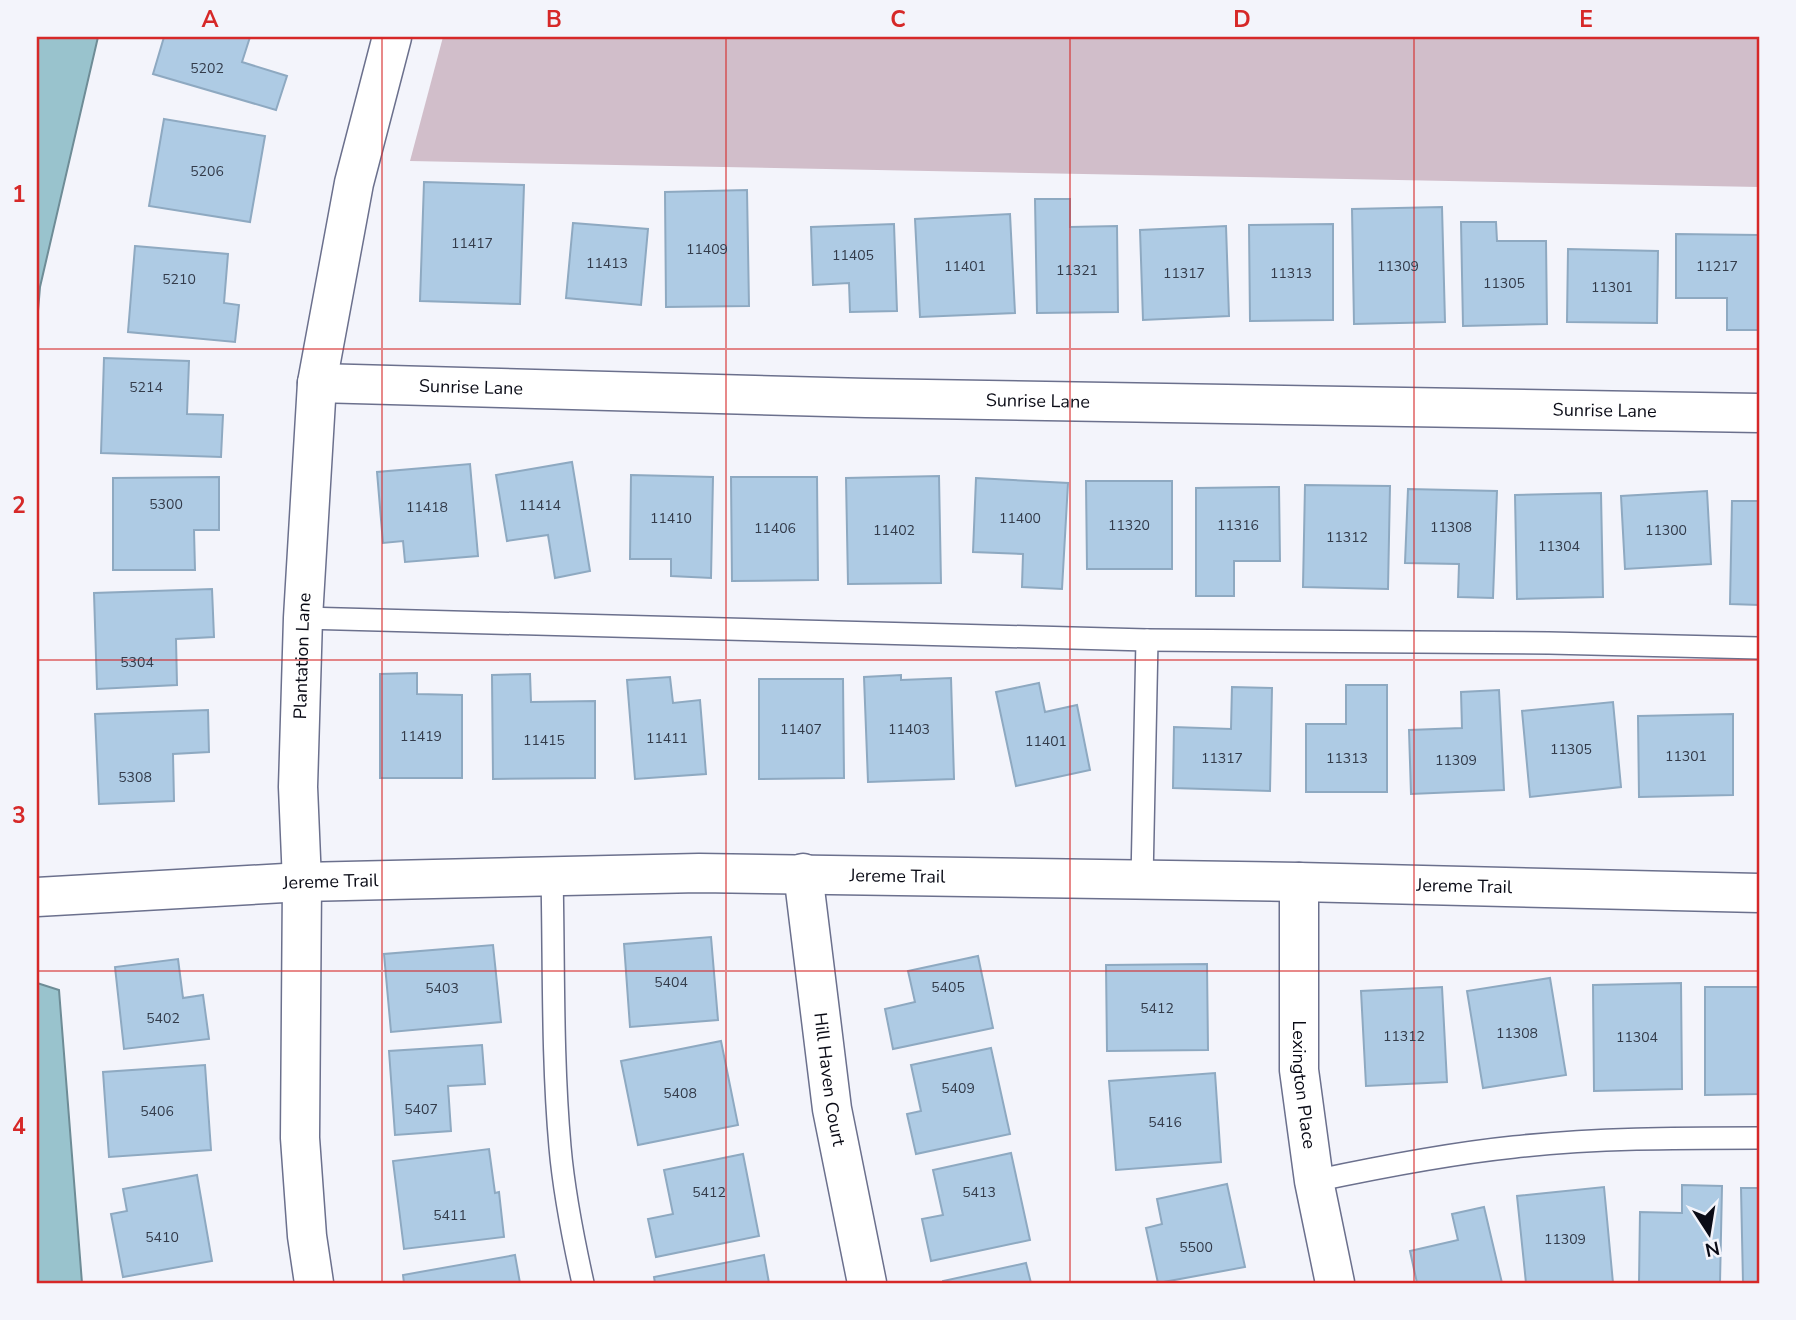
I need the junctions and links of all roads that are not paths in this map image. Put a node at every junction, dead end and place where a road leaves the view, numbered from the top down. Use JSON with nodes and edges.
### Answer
{"nodes":[{"id":1,"x":392,"y":37,"type":"edge"},
{"id":2,"x":317,"y":383,"type":"junction"},
{"id":3,"x":1759,"y":413,"type":"edge"},
{"id":4,"x":303,"y":618,"type":"junction"},
{"id":5,"x":1147,"y":640,"type":"junction"},
{"id":6,"x":1759,"y":648,"type":"edge"},
{"id":7,"x":803,"y":873,"type":"junction"},
{"id":8,"x":552,"y":875,"type":"junction"},
{"id":9,"x":1142,"y":880,"type":"junction"},
{"id":10,"x":302,"y":882,"type":"junction"},
{"id":11,"x":1299,"y":882,"type":"junction"},
{"id":12,"x":1759,"y":893,"type":"edge"},
{"id":13,"x":37,"y":897,"type":"edge"},
{"id":14,"x":1759,"y":1138,"type":"edge"},
{"id":15,"x":1314,"y":1181,"type":"junction"},
{"id":16,"x":314,"y":1283,"type":"edge"},
{"id":17,"x":583,"y":1283,"type":"edge"},
{"id":18,"x":867,"y":1283,"type":"edge"},
{"id":19,"x":1335,"y":1283,"type":"edge"}],
"edges":[{"from":1,"to":2,"type":"street","name":"Plantation Lane"},
{"from":2,"to":3,"type":"street","name":"Sunrise Lane"},
{"from":2,"to":4,"type":"street","name":"Plantation Lane"},
{"from":4,"to":5,"type":"lane"},
{"from":4,"to":10,"type":"street","name":"Plantation Lane"},
{"from":5,"to":6,"type":"lane"},
{"from":5,"to":9,"type":"lane"},
{"from":7,"to":8,"type":"street","name":"Jereme Trail"},
{"from":7,"to":9,"type":"street","name":"Jereme Trail"},
{"from":7,"to":18,"type":"street","name":"Hill Haven Court"},
{"from":8,"to":10,"type":"street","name":"Jereme Trail"},
{"from":8,"to":17,"type":"lane"},
{"from":9,"to":11,"type":"street","name":"Jereme Trail"},
{"from":10,"to":13,"type":"street","name":"Jereme Trail"},
{"from":10,"to":16,"type":"street","name":"Plantation Lane"},
{"from":11,"to":12,"type":"street","name":"Jereme Trail"},
{"from":11,"to":15,"type":"street","name":"Lexington Place"},
{"from":14,"to":15,"type":"lane"},
{"from":15,"to":19,"type":"street","name":"Lexington Place"}]}
